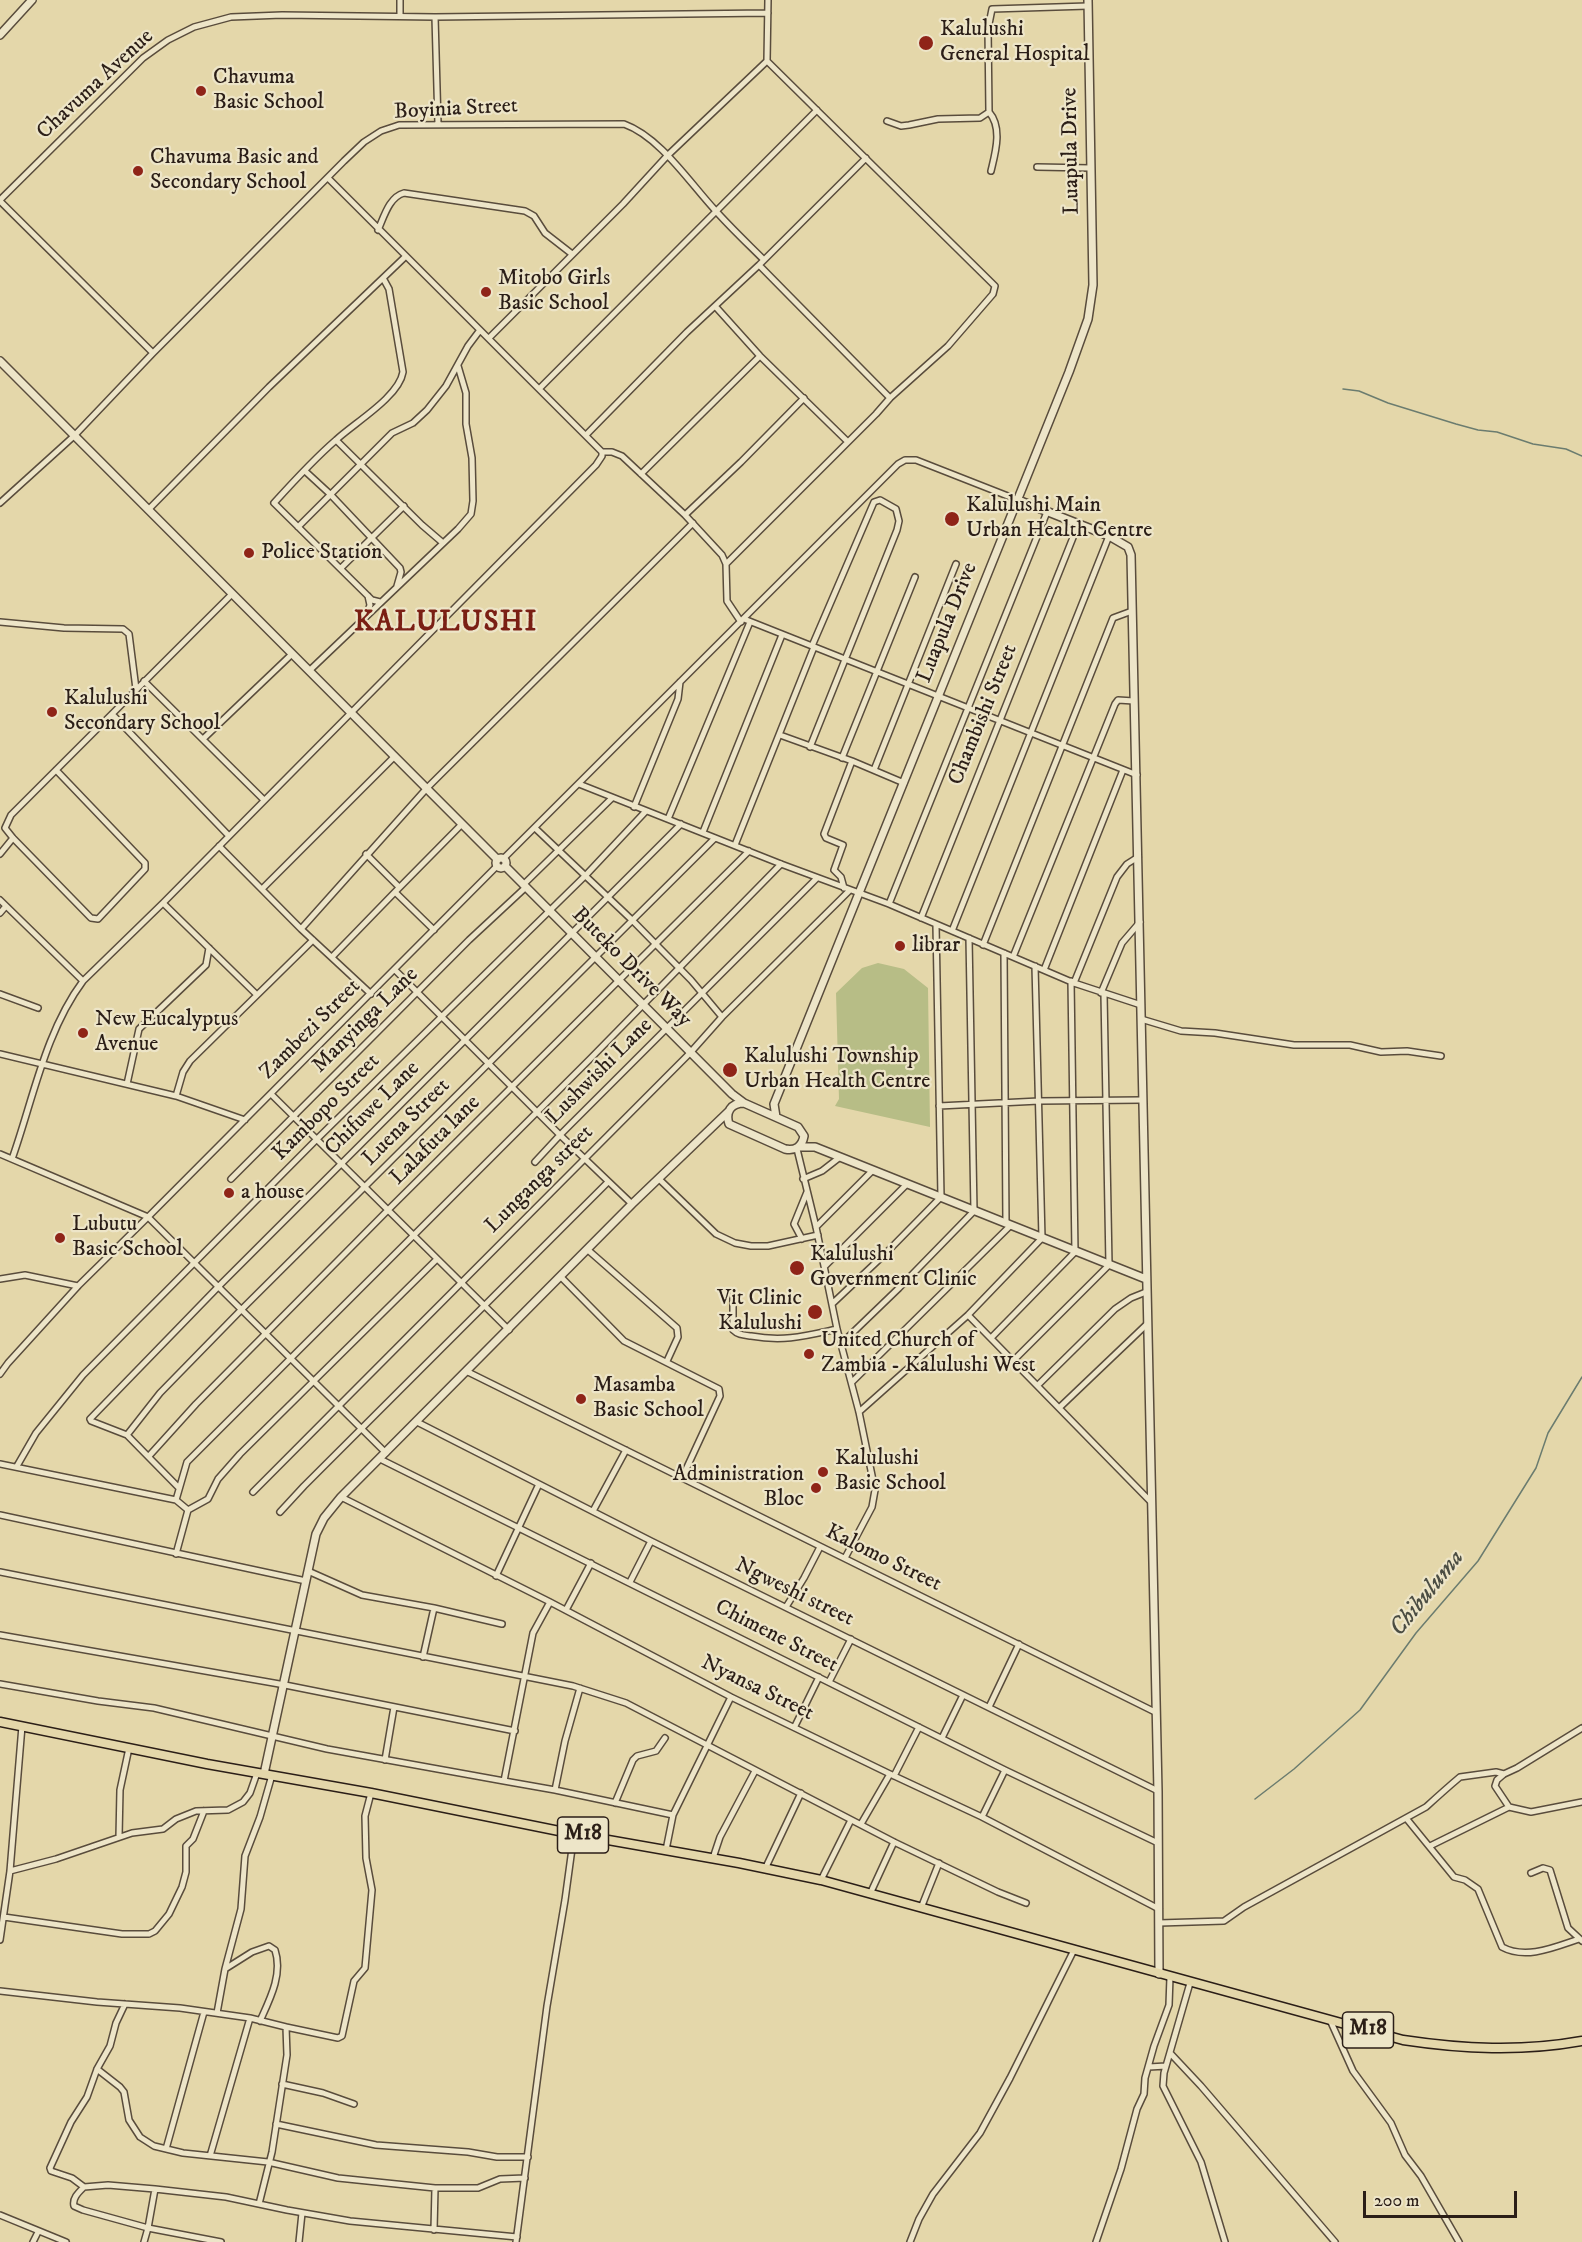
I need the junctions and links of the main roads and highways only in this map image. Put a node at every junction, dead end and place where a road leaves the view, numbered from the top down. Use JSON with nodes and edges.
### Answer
{"nodes":[{"id":1,"x":0,"y":1722,"type":"edge"},
{"id":2,"x":1582,"y":2041,"type":"edge"}],
"edges":[{"from":1,"to":2,"type":"main road","number":"M18"}]}
